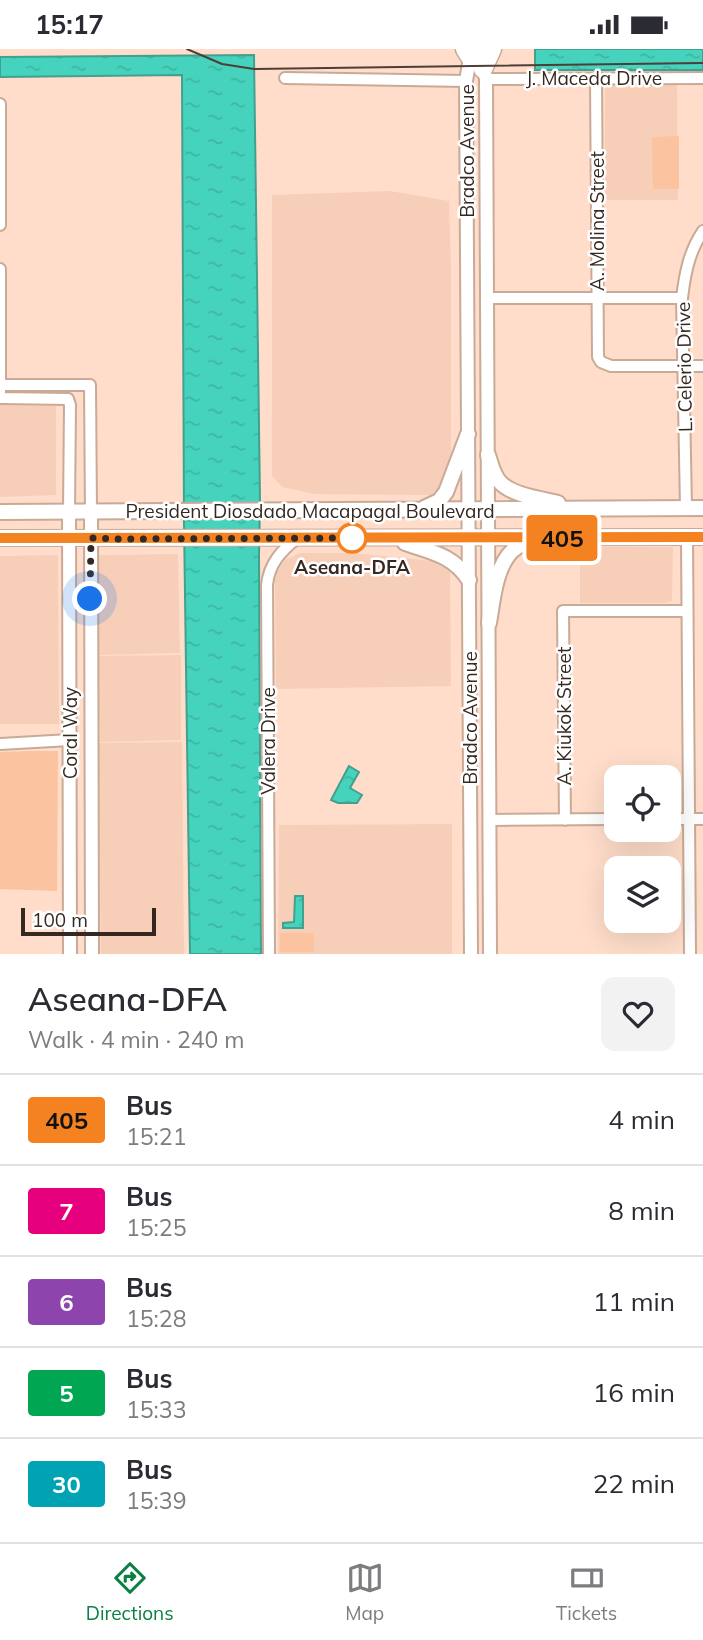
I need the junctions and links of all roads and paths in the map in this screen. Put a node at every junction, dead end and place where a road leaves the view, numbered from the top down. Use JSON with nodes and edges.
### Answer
{"nodes":[{"id":1,"x":492,"y":49,"type":"edge"},
{"id":2,"x":476,"y":63,"type":"edge"},
{"id":3,"x":285,"y":78,"type":"dead end"},
{"id":4,"x":596,"y":78,"type":"junction"},
{"id":5,"x":703,"y":78,"type":"edge"},
{"id":6,"x":466,"y":81,"type":"junction"},
{"id":7,"x":0,"y":104,"type":"edge"},
{"id":8,"x":0,"y":225,"type":"edge"},
{"id":9,"x":703,"y":231,"type":"edge"},
{"id":10,"x":0,"y":269,"type":"edge"},
{"id":11,"x":487,"y":298,"type":"junction"},
{"id":12,"x":597,"y":298,"type":"junction"},
{"id":13,"x":682,"y":298,"type":"junction"},
{"id":14,"x":684,"y":366,"type":"junction"},
{"id":15,"x":703,"y":366,"type":"edge"},
{"id":16,"x":0,"y":385,"type":"edge"},
{"id":17,"x":0,"y":398,"type":"edge"},
{"id":18,"x":468,"y":401,"type":"junction"},
{"id":19,"x":487,"y":411,"type":"junction"},
{"id":20,"x":468,"y":434,"type":"junction"},
{"id":21,"x":488,"y":455,"type":"junction"},
{"id":22,"x":576,"y":508,"type":"junction"},
{"id":23,"x":686,"y":508,"type":"junction"},
{"id":24,"x":703,"y":508,"type":"edge"},
{"id":25,"x":417,"y":510,"type":"junction"},
{"id":26,"x":468,"y":510,"type":"junction"},
{"id":27,"x":488,"y":510,"type":"junction"},
{"id":28,"x":0,"y":512,"type":"edge"},
{"id":29,"x":69,"y":512,"type":"junction"},
{"id":30,"x":91,"y":512,"type":"junction"},
{"id":31,"x":687,"y":537,"type":"junction"},
{"id":32,"x":703,"y":537,"type":"edge"},
{"id":33,"x":0,"y":538,"type":"edge"},
{"id":34,"x":69,"y":538,"type":"junction"},
{"id":35,"x":91,"y":538,"type":"junction"},
{"id":36,"x":297,"y":538,"type":"junction"},
{"id":37,"x":390,"y":538,"type":"junction"},
{"id":38,"x":469,"y":538,"type":"junction"},
{"id":39,"x":488,"y":538,"type":"junction"},
{"id":40,"x":533,"y":538,"type":"junction"},
{"id":41,"x":469,"y":580,"type":"junction"},
{"id":42,"x":687,"y":611,"type":"junction"},
{"id":43,"x":489,"y":623,"type":"junction"},
{"id":44,"x":470,"y":723,"type":"junction"},
{"id":45,"x":69,"y":740,"type":"junction"},
{"id":46,"x":0,"y":744,"type":"edge"},
{"id":47,"x":489,"y":754,"type":"junction"},
{"id":48,"x":681,"y":819,"type":"edge"},
{"id":49,"x":689,"y":819,"type":"junction"},
{"id":50,"x":703,"y":819,"type":"edge"},
{"id":51,"x":489,"y":820,"type":"junction"},
{"id":52,"x":565,"y":820,"type":"junction"},
{"id":53,"x":604,"y":820,"type":"edge"},
{"id":54,"x":70,"y":954,"type":"edge"},
{"id":55,"x":92,"y":954,"type":"edge"},
{"id":56,"x":269,"y":954,"type":"edge"},
{"id":57,"x":471,"y":954,"type":"edge"},
{"id":58,"x":490,"y":954,"type":"edge"},
{"id":59,"x":690,"y":954,"type":"edge"}],
"edges":[{"from":1,"to":2,"type":"highway"},
{"from":2,"to":4,"type":"street","name":"J. Maceda Drive"},
{"from":2,"to":6,"type":"street","name":"Bradco Avenue"},
{"from":2,"to":11,"type":"street","name":"Bradco Avenue"},
{"from":3,"to":6,"type":"street"},
{"from":4,"to":5,"type":"street","name":"J. Maceda Drive"},
{"from":4,"to":12,"type":"street","name":"A. Molina Street"},
{"from":6,"to":18,"type":"street","name":"Bradco Avenue"},
{"from":7,"to":8,"type":"street"},
{"from":9,"to":13,"type":"street","name":"L. Celerio Drive"},
{"from":10,"to":16,"type":"street"},
{"from":11,"to":12,"type":"street"},
{"from":11,"to":19,"type":"street","name":"Bradco Avenue"},
{"from":12,"to":13,"type":"street"},
{"from":12,"to":14,"type":"street","name":"A. Molina Street"},
{"from":13,"to":14,"type":"street","name":"L. Celerio Drive"},
{"from":14,"to":15,"type":"street"},
{"from":14,"to":23,"type":"street","name":"L. Celerio Drive"},
{"from":16,"to":17,"type":"street"},
{"from":16,"to":30,"type":"street"},
{"from":17,"to":29,"type":"street"},
{"from":18,"to":19,"type":"street"},
{"from":18,"to":20,"type":"street","name":"Bradco Avenue"},
{"from":19,"to":21,"type":"street","name":"Bradco Avenue"},
{"from":20,"to":25,"type":"main road"},
{"from":20,"to":26,"type":"street","name":"Bradco Avenue"},
{"from":21,"to":22,"type":"main road"},
{"from":21,"to":27,"type":"street","name":"Bradco Avenue"},
{"from":22,"to":23,"type":"main road","name":"President Diosdado Macapagal Boulevard"},
{"from":22,"to":27,"type":"main road","name":"President Diosdado Macapagal Boulevard"},
{"from":23,"to":24,"type":"main road","name":"President Diosdado Macapagal Boulevard"},
{"from":25,"to":26,"type":"main road","name":"President Diosdado Macapagal Boulevard"},
{"from":25,"to":30,"type":"main road","name":"President Diosdado Macapagal Boulevard"},
{"from":26,"to":27,"type":"main road","name":"President Diosdado Macapagal Boulevard"},
{"from":26,"to":38,"type":"street","name":"Bradco Avenue"},
{"from":27,"to":39,"type":"street","name":"Bradco Avenue"},
{"from":28,"to":29,"type":"main road","name":"President Diosdado Macapagal Boulevard"},
{"from":29,"to":30,"type":"main road","name":"President Diosdado Macapagal Boulevard"},
{"from":29,"to":34,"type":"street","name":"Coral Way"},
{"from":30,"to":35,"type":"street","name":"Coral Way"},
{"from":31,"to":32,"type":"main road","name":"President Diosdado Macapagal Boulevard"},
{"from":31,"to":40,"type":"main road","name":"President Diosdado Macapagal Boulevard"},
{"from":31,"to":42,"type":"street"},
{"from":33,"to":34,"type":"main road","name":"President Diosdado Macapagal Boulevard"},
{"from":34,"to":35,"type":"main road","name":"President Diosdado Macapagal Boulevard"},
{"from":34,"to":45,"type":"street","name":"Coral Way"},
{"from":35,"to":36,"type":"main road","name":"President Diosdado Macapagal Boulevard"},
{"from":35,"to":55,"type":"street","name":"Coral Way"},
{"from":36,"to":37,"type":"main road","name":"President Diosdado Macapagal Boulevard"},
{"from":36,"to":56,"type":"street","name":"Valera Drive"},
{"from":37,"to":38,"type":"main road","name":"President Diosdado Macapagal Boulevard"},
{"from":37,"to":41,"type":"main road"},
{"from":38,"to":39,"type":"main road","name":"President Diosdado Macapagal Boulevard"},
{"from":38,"to":41,"type":"street","name":"Bradco Avenue"},
{"from":39,"to":40,"type":"main road","name":"President Diosdado Macapagal Boulevard"},
{"from":39,"to":43,"type":"street","name":"Bradco Avenue"},
{"from":40,"to":43,"type":"main road"},
{"from":41,"to":44,"type":"street","name":"Bradco Avenue"},
{"from":42,"to":49,"type":"street"},
{"from":42,"to":52,"type":"street","name":"A. Kiukok Street"},
{"from":43,"to":47,"type":"street","name":"Bradco Avenue"},
{"from":44,"to":47,"type":"street"},
{"from":44,"to":57,"type":"street","name":"Bradco Avenue"},
{"from":45,"to":46,"type":"street"},
{"from":45,"to":54,"type":"street","name":"Coral Way"},
{"from":47,"to":51,"type":"street","name":"Bradco Avenue"},
{"from":48,"to":49,"type":"street"},
{"from":49,"to":50,"type":"street"},
{"from":49,"to":59,"type":"street"},
{"from":51,"to":52,"type":"street"},
{"from":51,"to":58,"type":"street","name":"Bradco Avenue"},
{"from":52,"to":53,"type":"street"}]}
